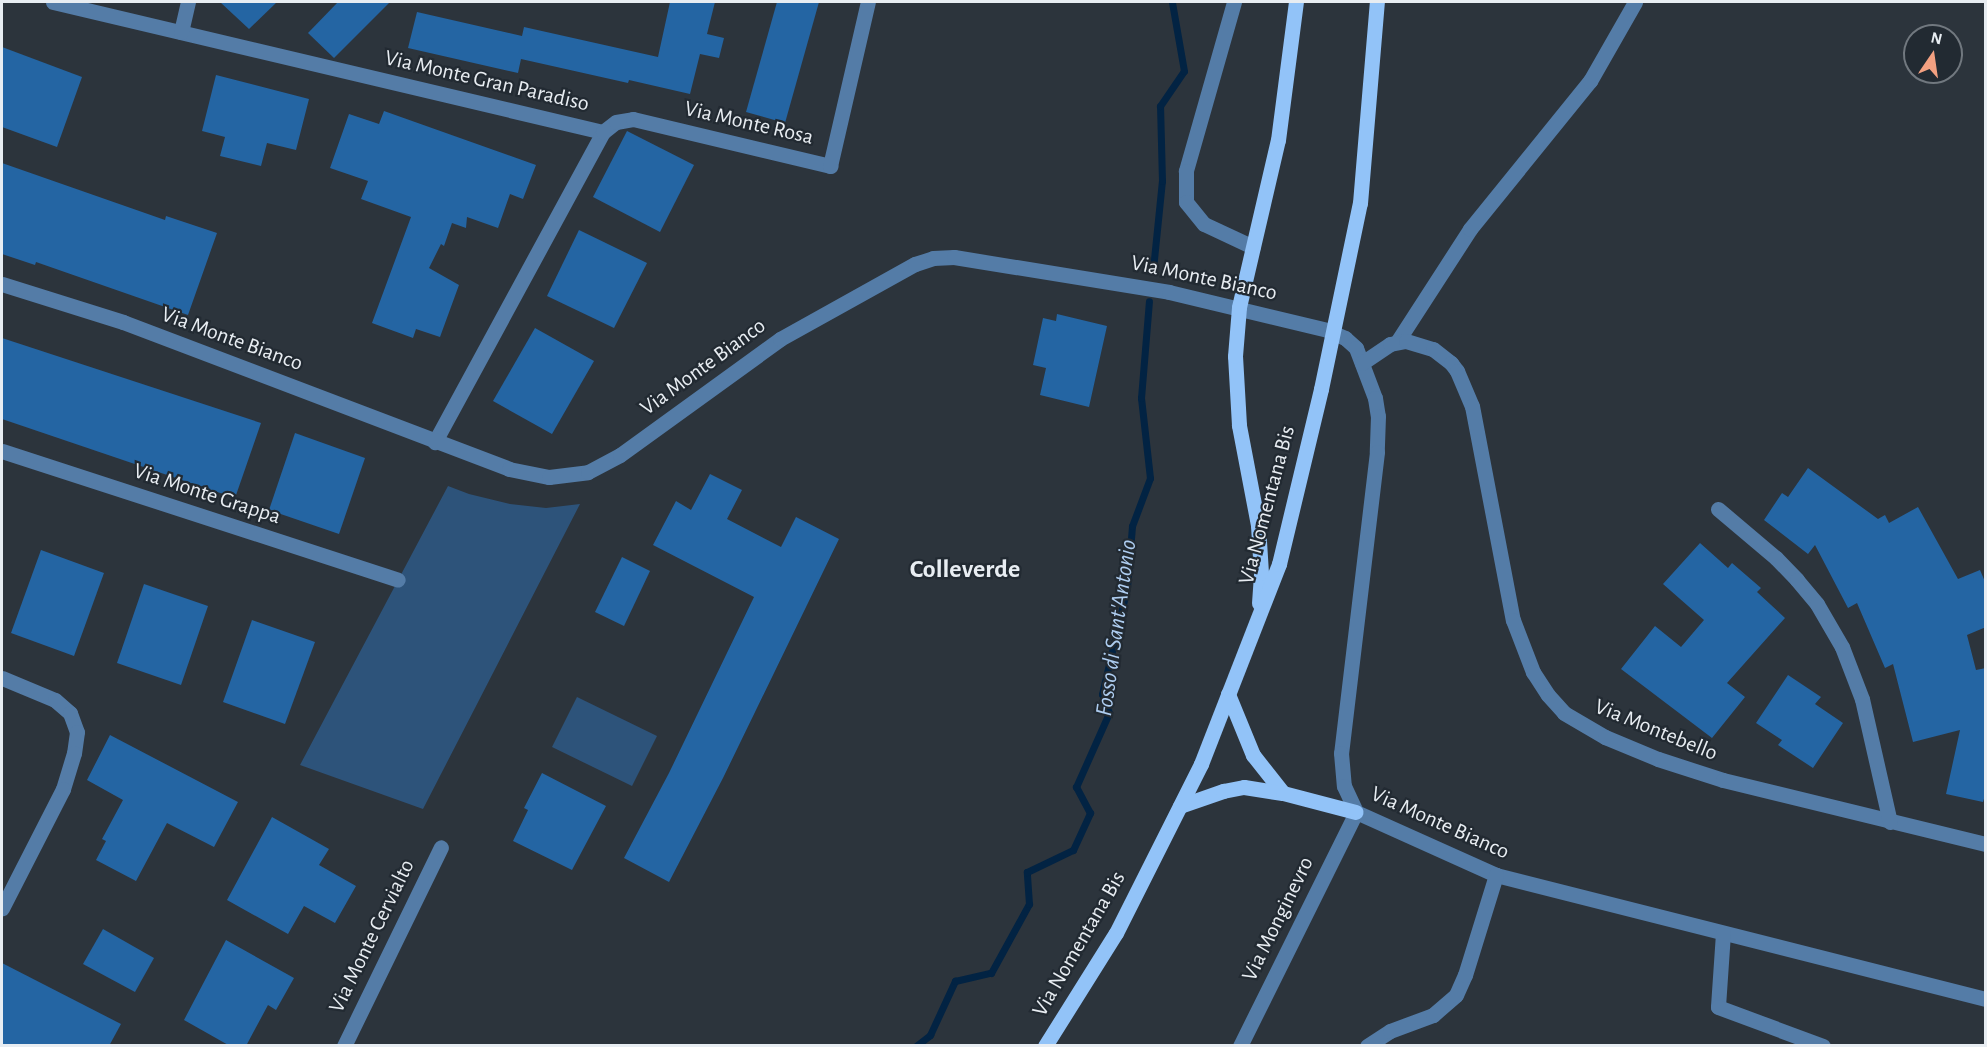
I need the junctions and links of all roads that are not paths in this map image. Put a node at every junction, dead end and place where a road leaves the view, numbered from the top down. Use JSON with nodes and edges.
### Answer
{"nodes":[{"id":1,"x":53,"y":2,"type":"edge"},
{"id":2,"x":188,"y":2,"type":"edge"},
{"id":3,"x":868,"y":2,"type":"edge"},
{"id":4,"x":1234,"y":2,"type":"edge"},
{"id":5,"x":1296,"y":2,"type":"edge"},
{"id":6,"x":1377,"y":2,"type":"edge"},
{"id":7,"x":1635,"y":2,"type":"edge"},
{"id":8,"x":181,"y":32,"type":"junction"},
{"id":9,"x":603,"y":132,"type":"junction"},
{"id":10,"x":1253,"y":247,"type":"junction"},
{"id":11,"x":2,"y":284,"type":"edge"},
{"id":12,"x":1239,"y":307,"type":"junction"},
{"id":13,"x":1397,"y":342,"type":"junction"},
{"id":14,"x":1362,"y":363,"type":"junction"},
{"id":15,"x":435,"y":442,"type":"junction"},
{"id":16,"x":2,"y":452,"type":"edge"},
{"id":17,"x":1718,"y":509,"type":"dead end"},
{"id":18,"x":398,"y":580,"type":"dead end"},
{"id":19,"x":1257,"y":619,"type":"junction"},
{"id":20,"x":2,"y":678,"type":"edge"},
{"id":21,"x":1228,"y":694,"type":"junction"},
{"id":22,"x":1283,"y":793,"type":"junction"},
{"id":23,"x":1180,"y":806,"type":"junction"},
{"id":24,"x":1356,"y":812,"type":"junction"},
{"id":25,"x":1890,"y":822,"type":"junction"},
{"id":26,"x":1986,"y":844,"type":"edge"},
{"id":27,"x":441,"y":847,"type":"dead end"},
{"id":28,"x":1496,"y":875,"type":"junction"},
{"id":29,"x":2,"y":908,"type":"edge"},
{"id":30,"x":1723,"y":933,"type":"junction"},
{"id":31,"x":1986,"y":999,"type":"edge"},
{"id":32,"x":344,"y":1046,"type":"edge"},
{"id":33,"x":1045,"y":1046,"type":"edge"},
{"id":34,"x":1240,"y":1046,"type":"edge"},
{"id":35,"x":1367,"y":1046,"type":"edge"},
{"id":36,"x":1823,"y":1046,"type":"edge"}],
"edges":[{"from":1,"to":8,"type":"street","name":"Via Monte Gran Paradiso"},
{"from":2,"to":8,"type":"street"},
{"from":3,"to":9,"type":"street","name":"Via Monte Rosa"},
{"from":4,"to":10,"type":"street"},
{"from":5,"to":10,"type":"main road"},
{"from":6,"to":19,"type":"main road","name":"Via Nomentana Bis"},
{"from":7,"to":13,"type":"street"},
{"from":8,"to":9,"type":"street","name":"Via Monte Gran Paradiso"},
{"from":9,"to":15,"type":"street","name":"Via Monte Gran Paradiso"},
{"from":10,"to":12,"type":"main road"},
{"from":11,"to":15,"type":"street","name":"Via Monte Bianco"},
{"from":12,"to":14,"type":"street","name":"Via Monte Bianco"},
{"from":12,"to":15,"type":"street","name":"Via Monte Bianco"},
{"from":12,"to":19,"type":"main road"},
{"from":13,"to":14,"type":"street"},
{"from":13,"to":25,"type":"street","name":"Via Montebello"},
{"from":14,"to":24,"type":"street","name":"Via Monte Bianco"},
{"from":16,"to":18,"type":"street","name":"Via Monte Grappa"},
{"from":17,"to":25,"type":"street"},
{"from":19,"to":21,"type":"main road","name":"Via Nomentana Bis"},
{"from":20,"to":29,"type":"street"},
{"from":21,"to":22,"type":"main road"},
{"from":21,"to":23,"type":"main road","name":"Via Nomentana Bis"},
{"from":22,"to":23,"type":"main road"},
{"from":22,"to":24,"type":"main road"},
{"from":23,"to":33,"type":"main road","name":"Via Nomentana Bis"},
{"from":24,"to":28,"type":"street","name":"Via Monte Bianco"},
{"from":24,"to":34,"type":"street","name":"Via Monginevro"},
{"from":25,"to":26,"type":"street","name":"Via Montebello"},
{"from":27,"to":32,"type":"street","name":"Via Monte Cervialto"},
{"from":28,"to":30,"type":"street","name":"Via Monte Bianco"},
{"from":28,"to":35,"type":"street"},
{"from":30,"to":31,"type":"street","name":"Via Monte Bianco"},
{"from":30,"to":36,"type":"street"}]}
